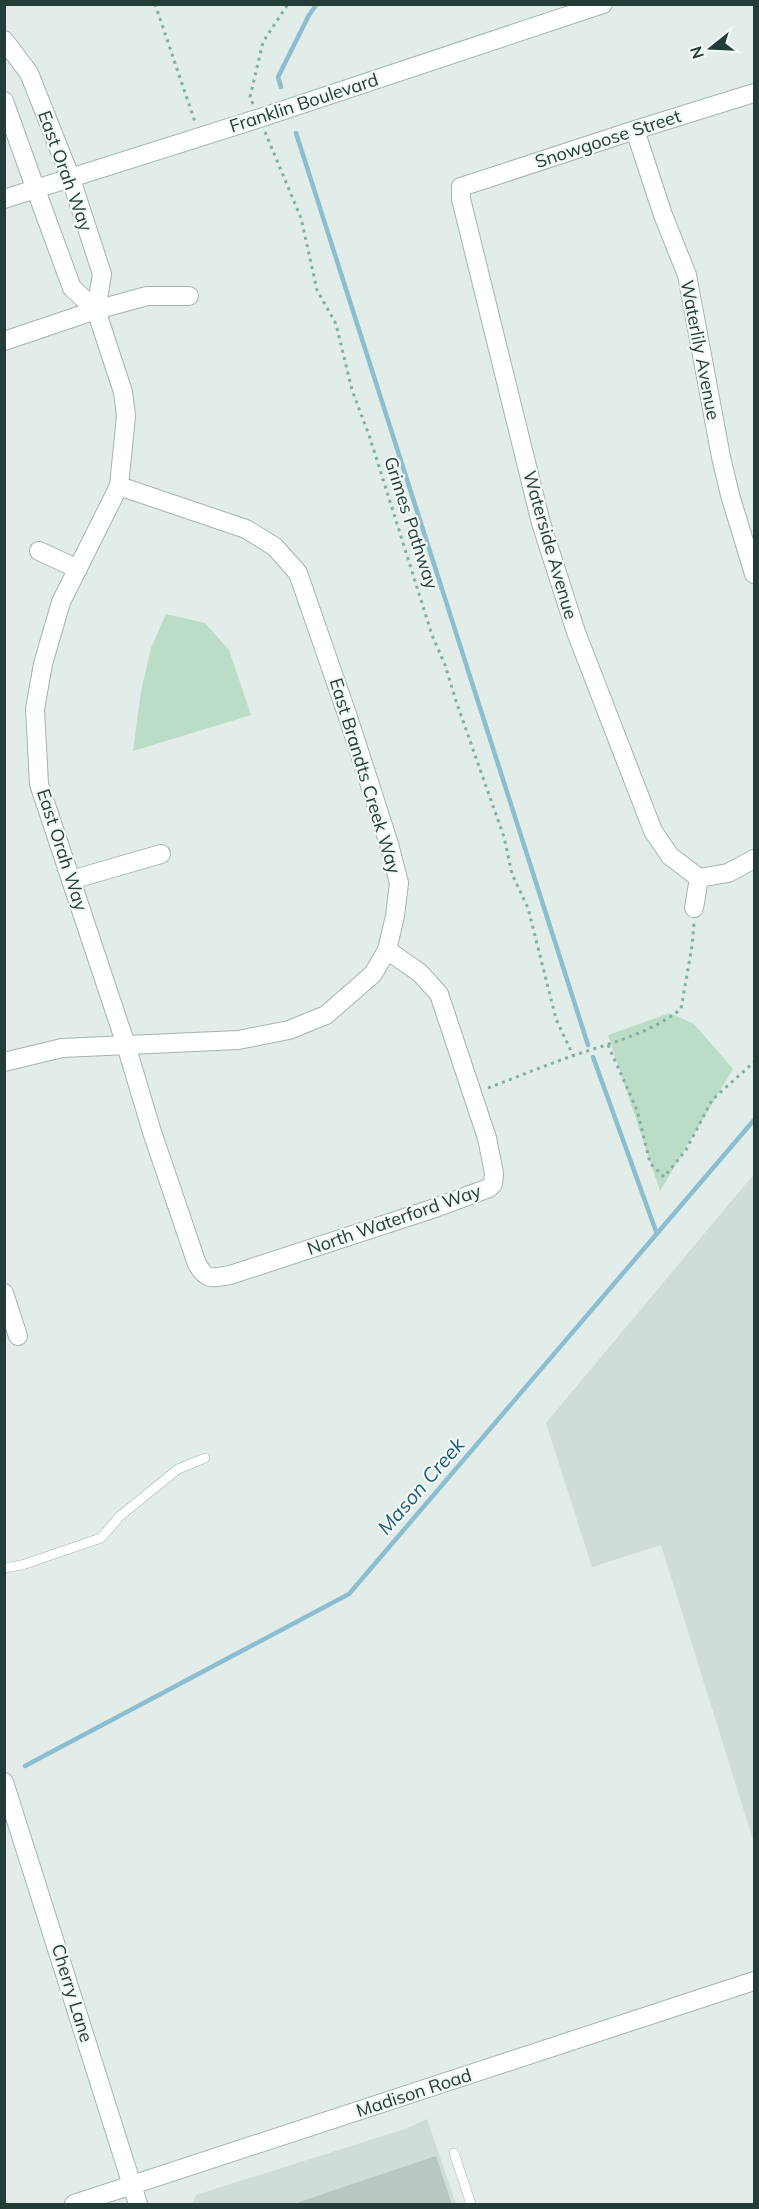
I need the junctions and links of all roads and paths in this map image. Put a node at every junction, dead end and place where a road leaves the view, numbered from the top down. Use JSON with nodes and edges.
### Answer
{"nodes":[{"id":1,"x":155,"y":4,"type":"edge"},
{"id":2,"x":288,"y":4,"type":"edge"},
{"id":3,"x":603,"y":4,"type":"edge"},
{"id":4,"x":4,"y":40,"type":"edge"},
{"id":5,"x":754,"y":93,"type":"edge"},
{"id":6,"x":4,"y":101,"type":"edge"},
{"id":7,"x":260,"y":118,"type":"junction"},
{"id":8,"x":635,"y":130,"type":"junction"},
{"id":9,"x":200,"y":137,"type":"junction"},
{"id":10,"x":71,"y":178,"type":"junction"},
{"id":11,"x":461,"y":187,"type":"joint"},
{"id":12,"x":36,"y":190,"type":"junction"},
{"id":13,"x":4,"y":199,"type":"edge"},
{"id":14,"x":189,"y":296,"type":"dead end"},
{"id":15,"x":96,"y":310,"type":"junction"},
{"id":16,"x":4,"y":341,"type":"edge"},
{"id":17,"x":118,"y":486,"type":"junction"},
{"id":18,"x":39,"y":551,"type":"dead end"},
{"id":19,"x":78,"y":569,"type":"junction"},
{"id":20,"x":754,"y":574,"type":"edge"},
{"id":21,"x":161,"y":854,"type":"dead end"},
{"id":22,"x":754,"y":859,"type":"edge"},
{"id":23,"x":699,"y":878,"type":"junction"},
{"id":24,"x":71,"y":880,"type":"junction"},
{"id":25,"x":694,"y":908,"type":"joint"},
{"id":26,"x":387,"y":950,"type":"junction"},
{"id":27,"x":608,"y":1044,"type":"junction"},
{"id":28,"x":126,"y":1045,"type":"junction"},
{"id":29,"x":573,"y":1055,"type":"junction"},
{"id":30,"x":4,"y":1062,"type":"edge"},
{"id":31,"x":754,"y":1062,"type":"edge"},
{"id":32,"x":472,"y":1093,"type":"junction"},
{"id":33,"x":211,"y":1278,"type":"joint"},
{"id":34,"x":4,"y":1293,"type":"edge"},
{"id":35,"x":18,"y":1336,"type":"dead end"},
{"id":36,"x":205,"y":1458,"type":"dead end"},
{"id":37,"x":4,"y":1568,"type":"edge"},
{"id":38,"x":4,"y":1782,"type":"edge"},
{"id":39,"x":754,"y":1981,"type":"edge"},
{"id":40,"x":454,"y":2152,"type":"dead end"},
{"id":41,"x":132,"y":2186,"type":"junction"},
{"id":42,"x":74,"y":2205,"type":"edge"},
{"id":43,"x":138,"y":2205,"type":"edge"},
{"id":44,"x":471,"y":2205,"type":"edge"}],
"edges":[{"from":1,"to":9,"type":"path"},
{"from":2,"to":7,"type":"path","name":"Grimes Pathway"},
{"from":3,"to":7,"type":"street","name":"Franklin Boulevard"},
{"from":4,"to":10,"type":"street","name":"East Orah Way"},
{"from":5,"to":8,"type":"street","name":"Snowgoose Street"},
{"from":6,"to":12,"type":"street","name":"East Orah Way"},
{"from":7,"to":9,"type":"street","name":"Franklin Boulevard"},
{"from":7,"to":29,"type":"path","name":"Grimes Pathway"},
{"from":8,"to":11,"type":"street","name":"Snowgoose Street"},
{"from":8,"to":20,"type":"street","name":"Waterlily Avenue"},
{"from":9,"to":10,"type":"street","name":"Franklin Boulevard"},
{"from":10,"to":12,"type":"street","name":"Franklin Boulevard"},
{"from":10,"to":15,"type":"street","name":"East Orah Way"},
{"from":11,"to":23,"type":"street","name":"Waterside Avenue"},
{"from":12,"to":13,"type":"street","name":"Franklin Boulevard"},
{"from":12,"to":15,"type":"street","name":"East Orah Way"},
{"from":14,"to":15,"type":"street"},
{"from":15,"to":16,"type":"street"},
{"from":15,"to":17,"type":"street","name":"East Orah Way"},
{"from":17,"to":19,"type":"street","name":"East Orah Way"},
{"from":17,"to":26,"type":"street","name":"East Brandts Creek Way"},
{"from":18,"to":19,"type":"street"},
{"from":19,"to":24,"type":"street","name":"East Orah Way"},
{"from":21,"to":24,"type":"street"},
{"from":22,"to":23,"type":"street"},
{"from":23,"to":25,"type":"street"},
{"from":24,"to":28,"type":"street","name":"East Orah Way"},
{"from":25,"to":27,"type":"path"},
{"from":26,"to":28,"type":"street","name":"East Brandts Creek Way"},
{"from":26,"to":32,"type":"street","name":"North Waterford Way"},
{"from":27,"to":29,"type":"path"},
{"from":27,"to":31,"type":"path"},
{"from":28,"to":30,"type":"street","name":"East Brandts Creek Way"},
{"from":28,"to":33,"type":"street","name":"East Orah Way"},
{"from":29,"to":32,"type":"path"},
{"from":32,"to":33,"type":"street","name":"North Waterford Way"},
{"from":34,"to":35,"type":"street"},
{"from":36,"to":37,"type":"lane"},
{"from":38,"to":41,"type":"street","name":"Cherry Lane"},
{"from":39,"to":41,"type":"street","name":"Madison Road"},
{"from":40,"to":44,"type":"lane"},
{"from":41,"to":42,"type":"street","name":"Madison Road"},
{"from":41,"to":43,"type":"street","name":"Cherry Lane"}]}
